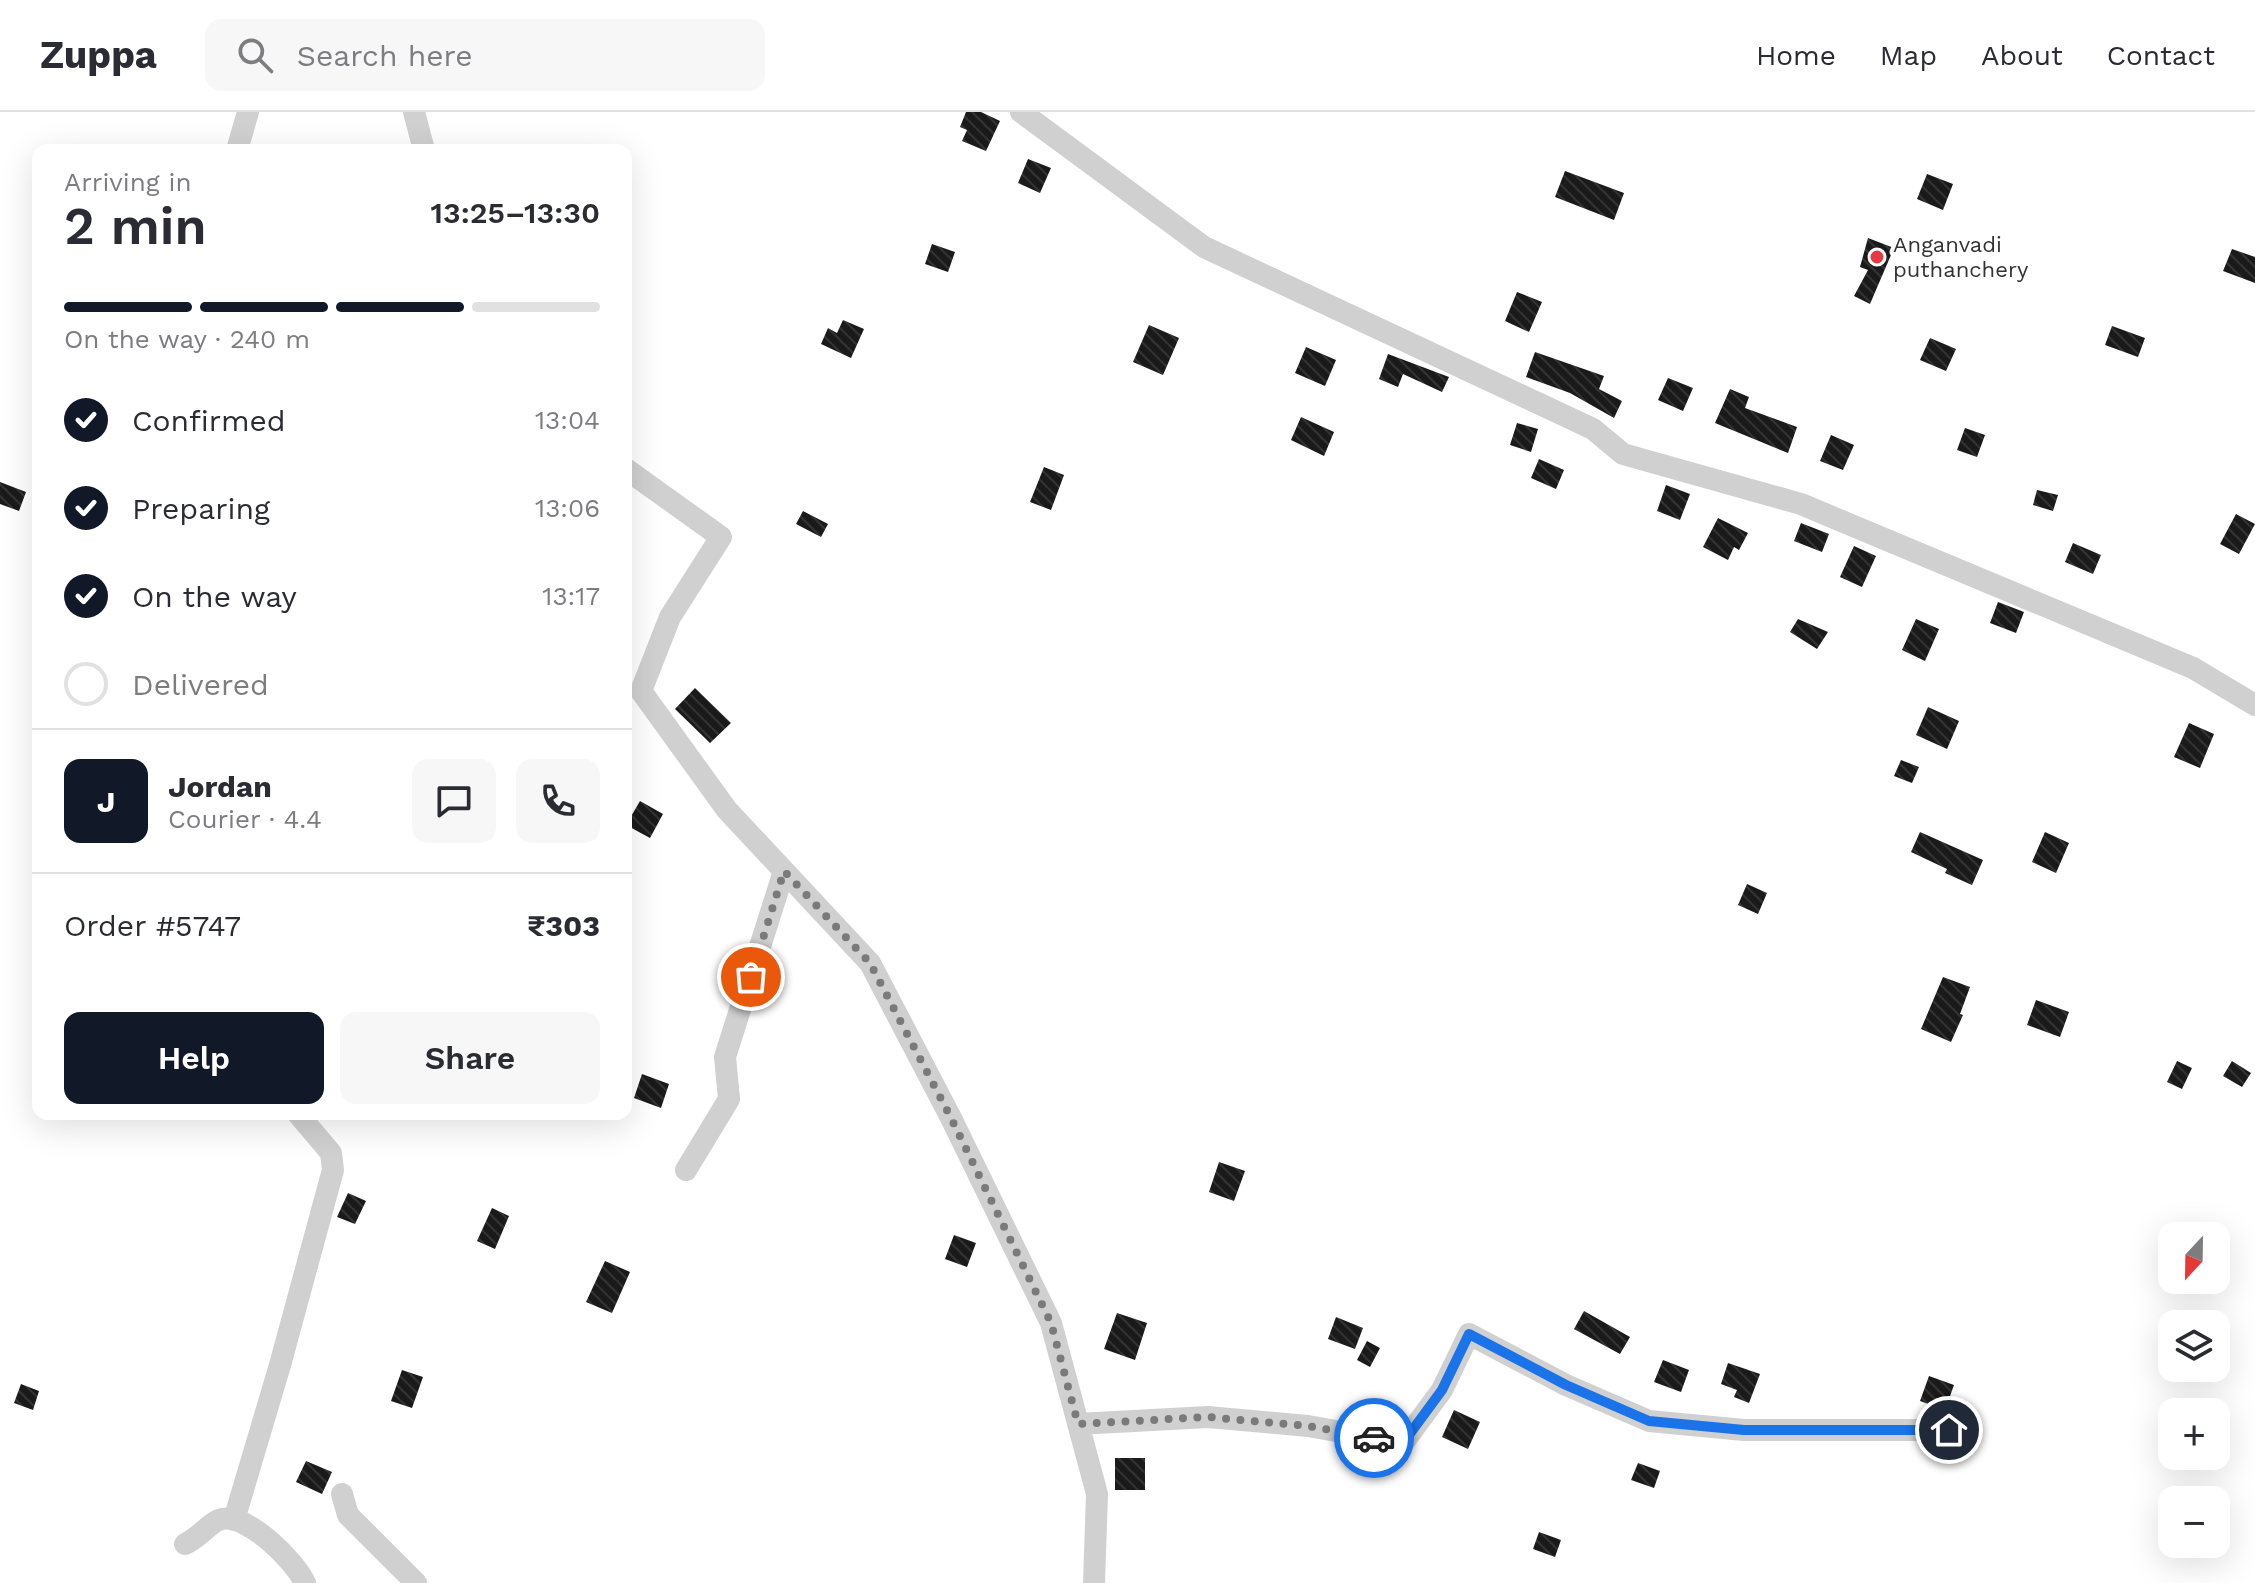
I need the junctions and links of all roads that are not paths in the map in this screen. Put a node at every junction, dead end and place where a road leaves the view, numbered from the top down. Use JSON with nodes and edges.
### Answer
{"nodes":[{"id":1,"x":248,"y":112,"type":"edge"},
{"id":2,"x":414,"y":112,"type":"edge"},
{"id":3,"x":1021,"y":112,"type":"edge"},
{"id":4,"x":239,"y":144,"type":"edge"},
{"id":5,"x":422,"y":144,"type":"edge"},
{"id":6,"x":632,"y":473,"type":"edge"},
{"id":7,"x":634,"y":686,"type":"edge"},
{"id":8,"x":2255,"y":705,"type":"edge"},
{"id":9,"x":784,"y":871,"type":"junction"},
{"id":10,"x":303,"y":1120,"type":"edge"},
{"id":11,"x":686,"y":1170,"type":"dead end"},
{"id":12,"x":1078,"y":1424,"type":"junction"},
{"id":13,"x":1949,"y":1430,"type":"dead end"},
{"id":14,"x":342,"y":1494,"type":"dead end"},
{"id":15,"x":234,"y":1520,"type":"junction"},
{"id":16,"x":185,"y":1544,"type":"dead end"},
{"id":17,"x":305,"y":1583,"type":"edge"},
{"id":18,"x":416,"y":1583,"type":"edge"},
{"id":19,"x":1094,"y":1583,"type":"edge"}],
"edges":[{"from":1,"to":4,"type":"street"},
{"from":2,"to":5,"type":"street"},
{"from":3,"to":8,"type":"street"},
{"from":6,"to":7,"type":"street"},
{"from":7,"to":9,"type":"street"},
{"from":9,"to":11,"type":"street"},
{"from":9,"to":12,"type":"street"},
{"from":10,"to":15,"type":"street"},
{"from":12,"to":13,"type":"street"},
{"from":12,"to":19,"type":"street"},
{"from":14,"to":18,"type":"street"},
{"from":15,"to":16,"type":"street"},
{"from":15,"to":17,"type":"street"}]}
